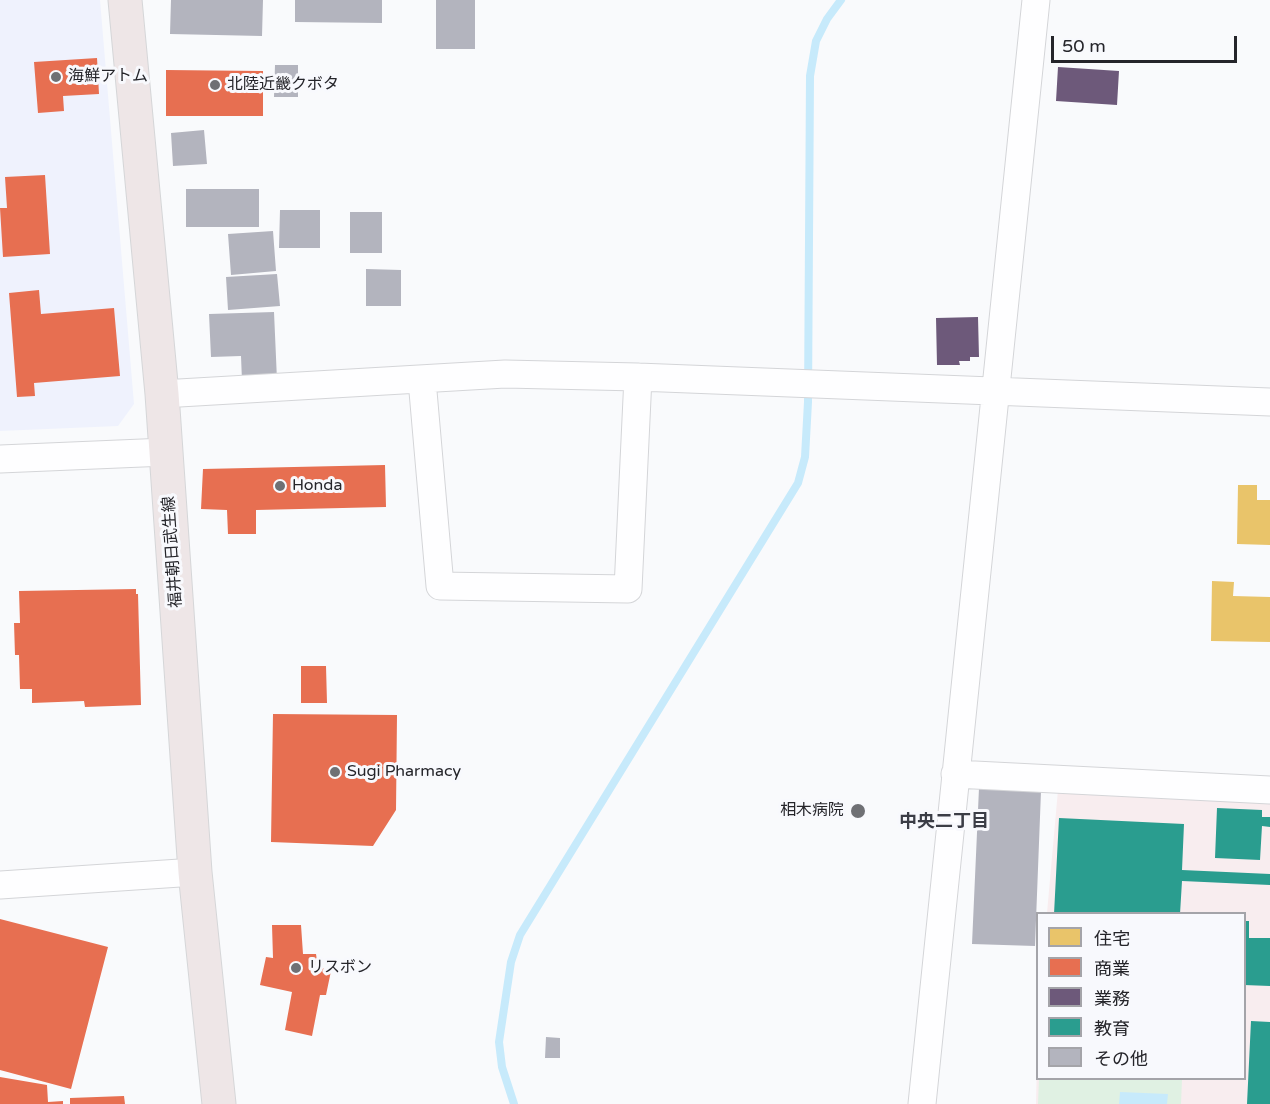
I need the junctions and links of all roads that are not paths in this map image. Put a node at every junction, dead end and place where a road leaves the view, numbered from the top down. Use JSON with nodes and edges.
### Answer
{"nodes":[{"id":1,"x":124,"y":0,"type":"edge"},
{"id":2,"x":1036,"y":0,"type":"edge"},
{"id":3,"x":638,"y":377,"type":"junction"},
{"id":4,"x":422,"y":380,"type":"junction"},
{"id":5,"x":996,"y":392,"type":"junction"},
{"id":6,"x":162,"y":394,"type":"junction"},
{"id":7,"x":1270,"y":402,"type":"edge"},
{"id":8,"x":166,"y":452,"type":"junction"},
{"id":9,"x":0,"y":459,"type":"edge"},
{"id":10,"x":955,"y":774,"type":"junction"},
{"id":11,"x":1270,"y":790,"type":"edge"},
{"id":12,"x":195,"y":872,"type":"junction"},
{"id":13,"x":0,"y":885,"type":"edge"},
{"id":14,"x":219,"y":1104,"type":"edge"},
{"id":15,"x":922,"y":1104,"type":"edge"}],
"edges":[{"from":1,"to":6,"type":"main road","name":"福井朝日武生線"},
{"from":2,"to":5,"type":"street"},
{"from":3,"to":4,"type":"street"},
{"from":3,"to":4,"type":"street"},
{"from":3,"to":5,"type":"street"},
{"from":4,"to":6,"type":"street"},
{"from":5,"to":7,"type":"street"},
{"from":5,"to":10,"type":"street"},
{"from":6,"to":8,"type":"main road","name":"福井朝日武生線"},
{"from":8,"to":9,"type":"street"},
{"from":8,"to":12,"type":"main road","name":"福井朝日武生線"},
{"from":10,"to":11,"type":"street"},
{"from":10,"to":15,"type":"street"},
{"from":12,"to":13,"type":"street"},
{"from":12,"to":14,"type":"main road","name":"福井朝日武生線"}]}
